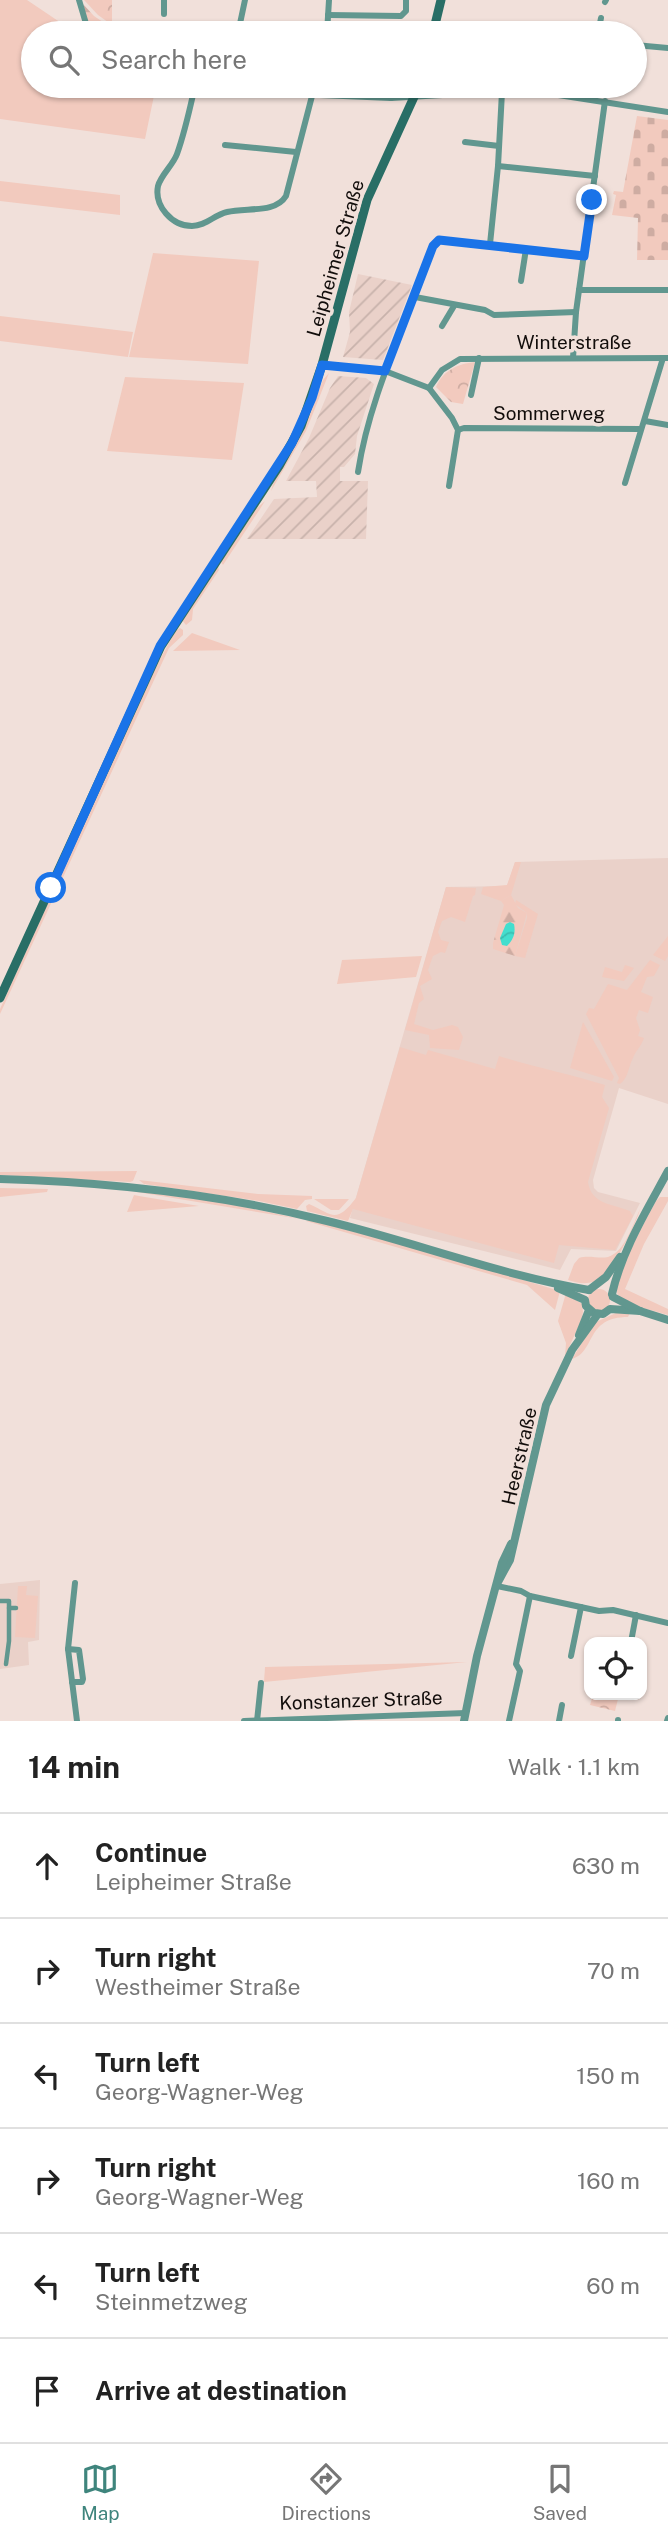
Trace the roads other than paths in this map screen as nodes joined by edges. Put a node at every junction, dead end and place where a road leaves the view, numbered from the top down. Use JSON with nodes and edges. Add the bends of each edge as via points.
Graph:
{"nodes":[{"id":1,"x":79,"y":0,"type":"edge"},
{"id":2,"x":164,"y":0,"type":"edge"},
{"id":3,"x":245,"y":0,"type":"edge"},
{"id":4,"x":329,"y":0,"type":"edge"},
{"id":5,"x":406,"y":0,"type":"edge"},
{"id":6,"x":440,"y":0,"type":"edge"},
{"id":7,"x":163,"y":14,"type":"dead end"},
{"id":8,"x":328,"y":15,"type":"junction"},
{"id":9,"x":601,"y":18,"type":"dead end"},
{"id":10,"x":84,"y":21,"type":"edge"},
{"id":11,"x":241,"y":21,"type":"edge"},
{"id":12,"x":328,"y":21,"type":"edge"},
{"id":13,"x":436,"y":21,"type":"edge"},
{"id":14,"x":600,"y":21,"type":"edge"},
{"id":15,"x":647,"y":46,"type":"edge"},
{"id":16,"x":668,"y":48,"type":"edge"},
{"id":17,"x":192,"y":98,"type":"edge"},
{"id":18,"x":311,"y":98,"type":"edge"},
{"id":19,"x":415,"y":98,"type":"edge"},
{"id":20,"x":502,"y":98,"type":"edge"},
{"id":21,"x":588,"y":98,"type":"edge"},
{"id":22,"x":605,"y":101,"type":"junction"},
{"id":23,"x":668,"y":111,"type":"edge"},
{"id":24,"x":465,"y":142,"type":"dead end"},
{"id":25,"x":225,"y":145,"type":"dead end"},
{"id":26,"x":499,"y":146,"type":"junction"},
{"id":27,"x":296,"y":152,"type":"junction"},
{"id":28,"x":498,"y":166,"type":"junction"},
{"id":29,"x":595,"y":176,"type":"junction"},
{"id":30,"x":490,"y":244,"type":"junction"},
{"id":31,"x":526,"y":249,"type":"junction"},
{"id":32,"x":584,"y":256,"type":"junction"},
{"id":33,"x":522,"y":281,"type":"dead end"},
{"id":34,"x":579,"y":290,"type":"junction"},
{"id":35,"x":668,"y":290,"type":"edge"},
{"id":36,"x":415,"y":297,"type":"junction"},
{"id":37,"x":454,"y":306,"type":"junction"},
{"id":38,"x":576,"y":312,"type":"junction"},
{"id":39,"x":442,"y":326,"type":"dead end"},
{"id":40,"x":480,"y":358,"type":"junction"},
{"id":41,"x":573,"y":358,"type":"junction"},
{"id":42,"x":665,"y":358,"type":"edge"},
{"id":43,"x":322,"y":365,"type":"junction"},
{"id":44,"x":385,"y":371,"type":"junction"},
{"id":45,"x":429,"y":388,"type":"junction"},
{"id":46,"x":471,"y":395,"type":"dead end"},
{"id":47,"x":645,"y":421,"type":"junction"},
{"id":48,"x":668,"y":425,"type":"edge"},
{"id":49,"x":640,"y":429,"type":"junction"},
{"id":50,"x":458,"y":430,"type":"junction"},
{"id":51,"x":358,"y":472,"type":"dead end"},
{"id":52,"x":625,"y":483,"type":"dead end"},
{"id":53,"x":449,"y":486,"type":"dead end"},
{"id":54,"x":0,"y":998,"type":"edge"},
{"id":55,"x":668,"y":1171,"type":"edge"},
{"id":56,"x":0,"y":1179,"type":"edge"},
{"id":57,"x":631,"y":1241,"type":"junction"},
{"id":58,"x":550,"y":1283,"type":"junction"},
{"id":59,"x":593,"y":1288,"type":"junction"},
{"id":60,"x":613,"y":1295,"type":"junction"},
{"id":61,"x":585,"y":1300,"type":"junction"},
{"id":62,"x":610,"y":1309,"type":"junction"},
{"id":63,"x":589,"y":1310,"type":"junction"},
{"id":64,"x":640,"y":1311,"type":"junction"},
{"id":65,"x":598,"y":1314,"type":"junction"},
{"id":66,"x":668,"y":1320,"type":"edge"},
{"id":67,"x":572,"y":1350,"type":"junction"},
{"id":68,"x":75,"y":1583,"type":"dead end"},
{"id":69,"x":498,"y":1584,"type":"junction"},
{"id":70,"x":530,"y":1597,"type":"junction"},
{"id":71,"x":0,"y":1601,"type":"edge"},
{"id":72,"x":581,"y":1607,"type":"junction"},
{"id":73,"x":9,"y":1608,"type":"junction"},
{"id":74,"x":16,"y":1608,"type":"dead end"},
{"id":75,"x":636,"y":1615,"type":"junction"},
{"id":76,"x":668,"y":1623,"type":"edge"},
{"id":77,"x":632,"y":1637,"type":"edge"},
{"id":78,"x":570,"y":1656,"type":"dead end"},
{"id":79,"x":6,"y":1664,"type":"dead end"},
{"id":80,"x":261,"y":1682,"type":"dead end"},
{"id":81,"x":562,"y":1705,"type":"dead end"},
{"id":82,"x":465,"y":1717,"type":"edge"},
{"id":83,"x":258,"y":1720,"type":"edge"},
{"id":84,"x":77,"y":1721,"type":"edge"},
{"id":85,"x":244,"y":1721,"type":"edge"},
{"id":86,"x":509,"y":1721,"type":"edge"},
{"id":87,"x":559,"y":1721,"type":"edge"}],
"edges":[{"from":1,"to":10,"type":"street"},
{"from":2,"to":7,"type":"street"},
{"from":3,"to":11,"type":"street"},
{"from":4,"to":8,"type":"street"},
{"from":5,"to":8,"type":"street","via":[[401,16]]},
{"from":6,"to":13,"type":"main road"},
{"from":8,"to":12,"type":"street"},
{"from":9,"to":14,"type":"street"},
{"from":15,"to":16,"type":"street"},
{"from":17,"to":27,"type":"street","via":[[177,155],[158,188],[158,200],[177,223],[193,226],[241,208],[273,208],[282,203]]},
{"from":18,"to":27,"type":"street"},
{"from":19,"to":43,"type":"main road","name":"Leipheimer Straße","via":[[368,200]]},
{"from":20,"to":26,"type":"street"},
{"from":21,"to":22,"type":"street"},
{"from":22,"to":23,"type":"street"},
{"from":22,"to":29,"type":"street"},
{"from":24,"to":26,"type":"street"},
{"from":25,"to":27,"type":"street"},
{"from":26,"to":28,"type":"street"},
{"from":28,"to":29,"type":"street"},
{"from":28,"to":30,"type":"street"},
{"from":29,"to":32,"type":"street"},
{"from":30,"to":31,"type":"street"},
{"from":30,"to":36,"type":"street","via":[[439,240]]},
{"from":31,"to":32,"type":"street"},
{"from":31,"to":33,"type":"street"},
{"from":32,"to":34,"type":"street"},
{"from":34,"to":35,"type":"street"},
{"from":34,"to":38,"type":"street"},
{"from":36,"to":37,"type":"street"},
{"from":36,"to":44,"type":"street"},
{"from":37,"to":38,"type":"street","via":[[494,314]]},
{"from":37,"to":39,"type":"street"},
{"from":38,"to":41,"type":"street"},
{"from":40,"to":41,"type":"street","name":"Winterstraße"},
{"from":40,"to":45,"type":"street","name":"Winterstraße","via":[[460,359],[442,370]]},
{"from":40,"to":46,"type":"street"},
{"from":41,"to":42,"type":"street","name":"Winterstraße"},
{"from":42,"to":47,"type":"street"},
{"from":43,"to":44,"type":"street"},
{"from":43,"to":54,"type":"main road","name":"Leipheimer Straße","via":[[292,443],[160,646]]},
{"from":44,"to":45,"type":"street"},
{"from":44,"to":51,"type":"street"},
{"from":45,"to":50,"type":"street"},
{"from":47,"to":48,"type":"street"},
{"from":47,"to":49,"type":"street"},
{"from":49,"to":50,"type":"street","name":"Sommerweg"},
{"from":49,"to":52,"type":"street"},
{"from":50,"to":53,"type":"street"},
{"from":55,"to":57,"type":"street"},
{"from":56,"to":58,"type":"street","via":[[134,1186],[227,1200],[328,1221]]},
{"from":57,"to":59,"type":"street","via":[[606,1278]]},
{"from":57,"to":60,"type":"street"},
{"from":58,"to":59,"type":"street"},
{"from":58,"to":61,"type":"street"},
{"from":59,"to":60,"type":"street","via":[[605,1287]]},
{"from":59,"to":61,"type":"street"},
{"from":60,"to":62,"type":"street"},
{"from":60,"to":64,"type":"street"},
{"from":61,"to":63,"type":"street"},
{"from":62,"to":64,"type":"street"},
{"from":62,"to":65,"type":"street"},
{"from":63,"to":65,"type":"street"},
{"from":63,"to":67,"type":"street","name":"Heerstraße"},
{"from":64,"to":66,"type":"street"},
{"from":65,"to":67,"type":"street","name":"Heerstraße"},
{"from":67,"to":69,"type":"street","name":"Heerstraße","via":[[541,1420],[510,1560]]},
{"from":68,"to":84,"type":"street","via":[[68,1648],[79,1650],[82,1681],[72,1682]]},
{"from":69,"to":70,"type":"street"},
{"from":69,"to":82,"type":"street","name":"Heerstraße"},
{"from":70,"to":72,"type":"street"},
{"from":70,"to":86,"type":"street"},
{"from":71,"to":73,"type":"street","via":[[9,1601]]},
{"from":72,"to":75,"type":"street"},
{"from":72,"to":78,"type":"street"},
{"from":73,"to":74,"type":"street"},
{"from":73,"to":79,"type":"street"},
{"from":75,"to":76,"type":"street"},
{"from":75,"to":77,"type":"street"},
{"from":80,"to":83,"type":"street"},
{"from":81,"to":87,"type":"street"},
{"from":82,"to":83,"type":"street","name":"Konstanzer Straße"},
{"from":83,"to":85,"type":"street","name":"Konstanzer Straße"}]}
